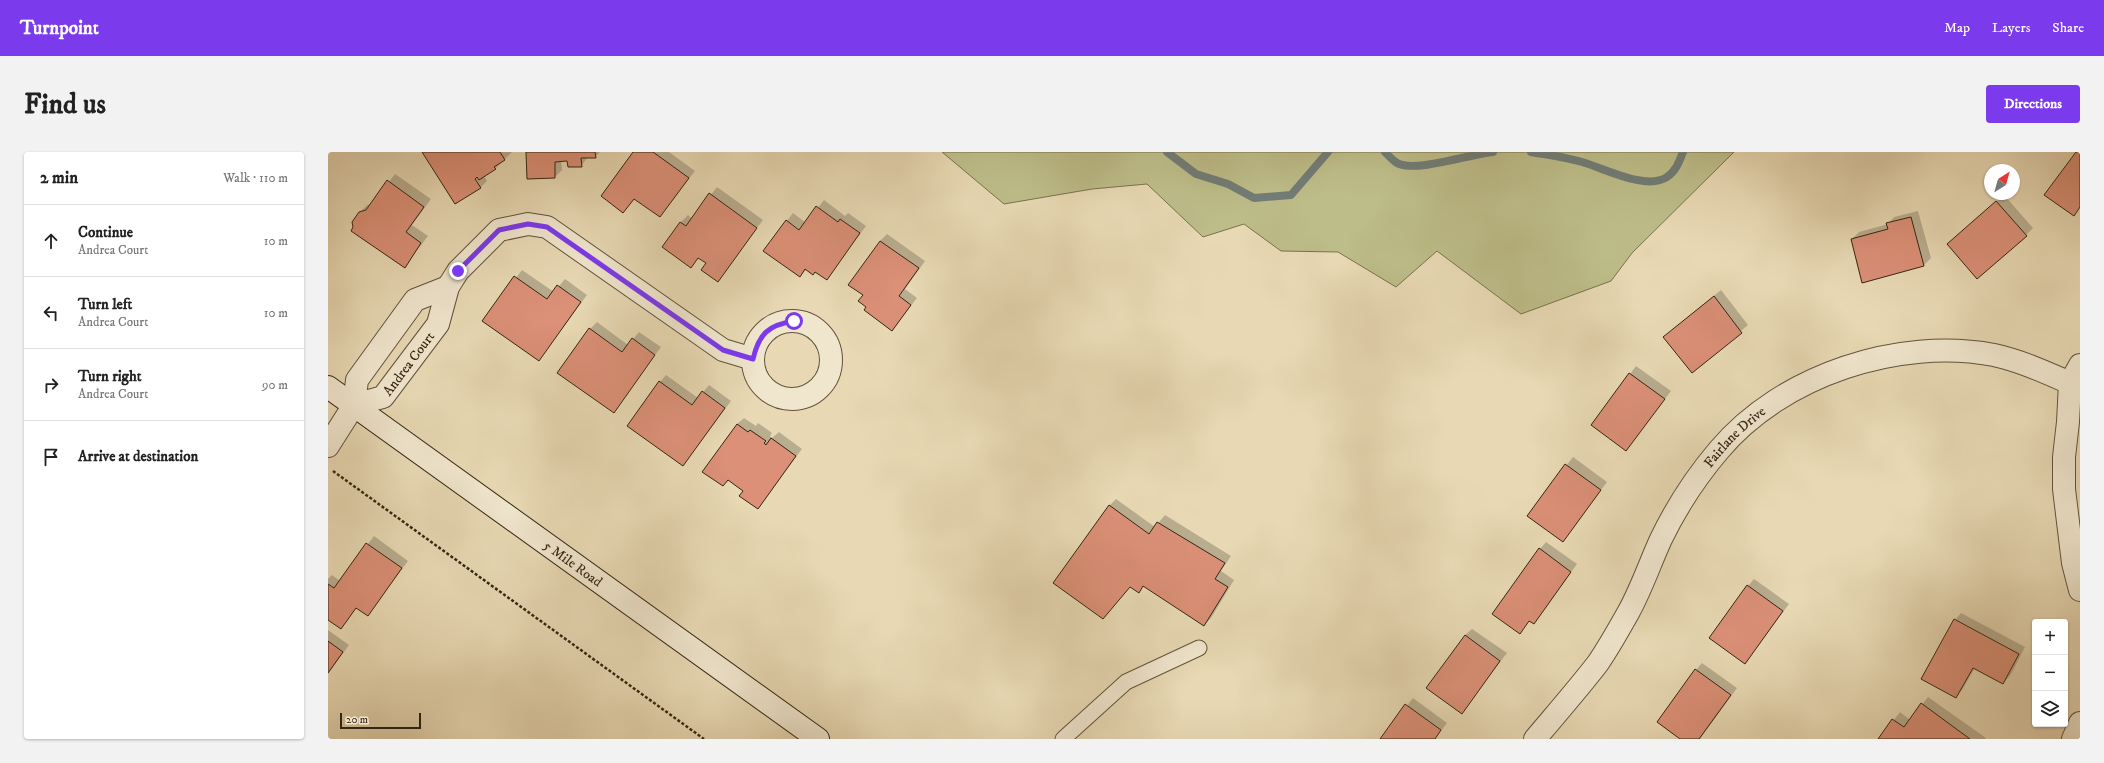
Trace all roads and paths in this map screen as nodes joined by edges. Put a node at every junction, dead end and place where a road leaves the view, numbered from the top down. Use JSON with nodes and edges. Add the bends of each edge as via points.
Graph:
{"nodes":[{"id":1,"x":448,"y":287,"type":"junction"},
{"id":2,"x":753,"y":359,"type":"dead end"},
{"id":3,"x":2075,"y":374,"type":"edge"},
{"id":4,"x":328,"y":387,"type":"edge"},
{"id":5,"x":354,"y":405,"type":"junction"},
{"id":6,"x":328,"y":446,"type":"edge"},
{"id":7,"x":328,"y":467,"type":"edge"},
{"id":8,"x":2073,"y":509,"type":"edge"},
{"id":9,"x":2080,"y":590,"type":"edge"},
{"id":10,"x":1199,"y":648,"type":"dead end"},
{"id":11,"x":2080,"y":723,"type":"edge"},
{"id":12,"x":704,"y":739,"type":"edge"},
{"id":13,"x":818,"y":739,"type":"edge"},
{"id":14,"x":1062,"y":739,"type":"edge"},
{"id":15,"x":1535,"y":739,"type":"edge"},
{"id":16,"x":2073,"y":739,"type":"edge"}],
"edges":[{"from":1,"to":2,"type":"street","name":"Andrea Court","via":[[458,271],[499,230],[528,224],[547,227],[723,350]]},
{"from":1,"to":5,"type":"street","via":[[415,300],[357,380]]},
{"from":1,"to":5,"type":"street","name":"Andrea Court","via":[[438,324],[383,397]]},
{"from":3,"to":8,"type":"street","via":[[2064,457]]},
{"from":3,"to":15,"type":"street","name":"Fairlane Drive","via":[[1994,355],[1950,351],[1901,354],[1862,362],[1816,378],[1773,402],[1719,450],[1684,497],[1662,537],[1629,611],[1598,662]]},
{"from":4,"to":5,"type":"street","name":"5 Mile Road"},
{"from":5,"to":6,"type":"street"},
{"from":5,"to":13,"type":"street","name":"5 Mile Road"},
{"from":7,"to":12,"type":"path"},
{"from":8,"to":9,"type":"street","via":[[2073,563]]},
{"from":10,"to":14,"type":"lane","via":[[1126,682]]},
{"from":11,"to":16,"type":"street"}]}
